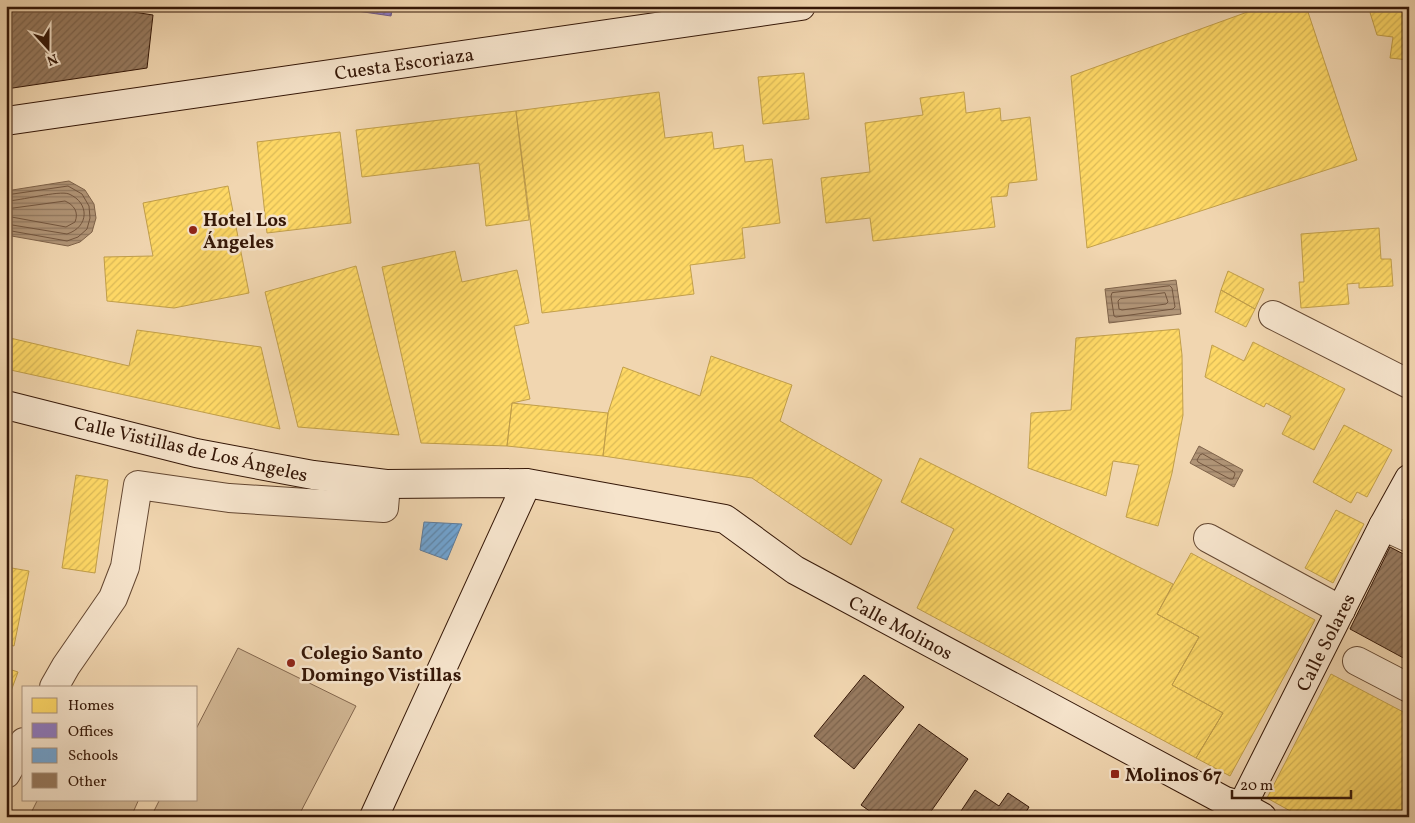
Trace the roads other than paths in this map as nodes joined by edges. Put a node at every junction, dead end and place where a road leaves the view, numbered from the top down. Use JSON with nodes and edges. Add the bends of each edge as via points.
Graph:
{"nodes":[{"id":1,"x":801,"y":6,"type":"edge"},
{"id":2,"x":6,"y":121,"type":"edge"},
{"id":3,"x":1273,"y":314,"type":"dead end"},
{"id":4,"x":1409,"y":384,"type":"edge"},
{"id":5,"x":6,"y":405,"type":"edge"},
{"id":6,"x":1409,"y":479,"type":"edge"},
{"id":7,"x":527,"y":483,"type":"junction"},
{"id":8,"x":386,"y":484,"type":"junction"},
{"id":9,"x":1383,"y":526,"type":"junction"},
{"id":10,"x":1208,"y":538,"type":"dead end"},
{"id":11,"x":1409,"y":538,"type":"edge"},
{"id":12,"x":1342,"y":610,"type":"junction"},
{"id":13,"x":1357,"y":661,"type":"dead end"},
{"id":14,"x":55,"y":686,"type":"edge"},
{"id":15,"x":1409,"y":688,"type":"edge"},
{"id":16,"x":22,"y":746,"type":"edge"},
{"id":17,"x":6,"y":774,"type":"edge"},
{"id":18,"x":1247,"y":813,"type":"edge"},
{"id":19,"x":374,"y":817,"type":"edge"}],
"edges":[{"from":1,"to":2,"type":"main road","name":"Cuesta Escoriaza"},
{"from":3,"to":4,"type":"main road"},
{"from":5,"to":8,"type":"main road","name":"Calle Vistillas de Los Ángeles","via":[[196,453],[313,475]]},
{"from":6,"to":9,"type":"main road","name":"Calle Solares"},
{"from":7,"to":8,"type":"main road","name":"Calle Vistillas de Los Ángeles"},
{"from":7,"to":18,"type":"main road","name":"Calle Molinos","via":[[725,519],[795,570]]},
{"from":7,"to":19,"type":"main road"},
{"from":8,"to":14,"type":"main road","via":[[384,508],[230,498],[138,485],[125,567],[113,598]]},
{"from":9,"to":11,"type":"main road"},
{"from":9,"to":12,"type":"main road","name":"Calle Solares"},
{"from":10,"to":12,"type":"main road"},
{"from":12,"to":18,"type":"main road","name":"Calle Solares"},
{"from":13,"to":15,"type":"main road"},
{"from":16,"to":17,"type":"main road"}]}
